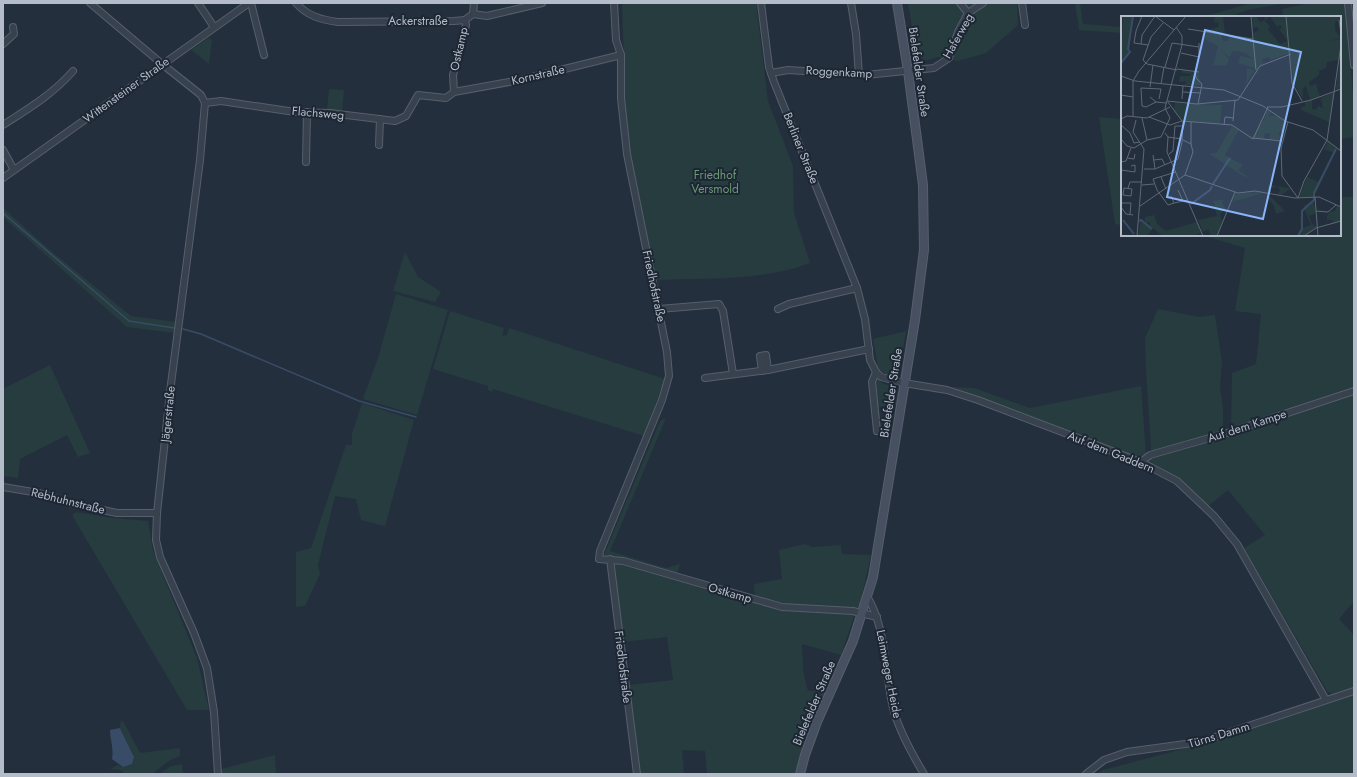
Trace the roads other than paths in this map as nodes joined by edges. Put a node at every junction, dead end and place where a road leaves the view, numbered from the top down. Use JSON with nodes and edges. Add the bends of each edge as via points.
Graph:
{"nodes":[{"id":1,"x":90,"y":3,"type":"edge"},
{"id":2,"x":198,"y":3,"type":"edge"},
{"id":3,"x":250,"y":3,"type":"edge"},
{"id":4,"x":296,"y":3,"type":"edge"},
{"id":5,"x":474,"y":3,"type":"edge"},
{"id":6,"x":542,"y":3,"type":"edge"},
{"id":7,"x":614,"y":3,"type":"edge"},
{"id":8,"x":761,"y":3,"type":"edge"},
{"id":9,"x":851,"y":3,"type":"edge"},
{"id":10,"x":897,"y":3,"type":"edge"},
{"id":11,"x":960,"y":3,"type":"edge"},
{"id":12,"x":983,"y":3,"type":"edge"},
{"id":13,"x":1022,"y":3,"type":"edge"},
{"id":14,"x":1348,"y":3,"type":"edge"},
{"id":15,"x":968,"y":13,"type":"junction"},
{"id":16,"x":473,"y":14,"type":"junction"},
{"id":17,"x":465,"y":20,"type":"junction"},
{"id":18,"x":1025,"y":25,"type":"dead end"},
{"id":19,"x":13,"y":27,"type":"dead end"},
{"id":20,"x":214,"y":27,"type":"junction"},
{"id":21,"x":3,"y":44,"type":"edge"},
{"id":22,"x":264,"y":55,"type":"dead end"},
{"id":23,"x":621,"y":55,"type":"junction"},
{"id":24,"x":162,"y":64,"type":"junction"},
{"id":25,"x":1354,"y":65,"type":"edge"},
{"id":26,"x":73,"y":71,"type":"dead end"},
{"id":27,"x":908,"y":71,"type":"junction"},
{"id":28,"x":771,"y":73,"type":"junction"},
{"id":29,"x":859,"y":75,"type":"junction"},
{"id":30,"x":454,"y":92,"type":"junction"},
{"id":31,"x":204,"y":103,"type":"junction"},
{"id":32,"x":308,"y":112,"type":"junction"},
{"id":33,"x":380,"y":119,"type":"junction"},
{"id":34,"x":3,"y":125,"type":"edge"},
{"id":35,"x":379,"y":145,"type":"dead end"},
{"id":36,"x":3,"y":150,"type":"edge"},
{"id":37,"x":306,"y":162,"type":"dead end"},
{"id":38,"x":14,"y":170,"type":"junction"},
{"id":39,"x":3,"y":178,"type":"edge"},
{"id":40,"x":857,"y":288,"type":"junction"},
{"id":41,"x":659,"y":309,"type":"junction"},
{"id":42,"x":778,"y":309,"type":"dead end"},
{"id":43,"x":869,"y":349,"type":"junction"},
{"id":44,"x":876,"y":372,"type":"junction"},
{"id":45,"x":733,"y":374,"type":"junction"},
{"id":46,"x":705,"y":378,"type":"dead end"},
{"id":47,"x":904,"y":383,"type":"junction"},
{"id":48,"x":1354,"y":391,"type":"edge"},
{"id":49,"x":877,"y":430,"type":"dead end"},
{"id":50,"x":1141,"y":462,"type":"junction"},
{"id":51,"x":3,"y":487,"type":"edge"},
{"id":52,"x":157,"y":513,"type":"junction"},
{"id":53,"x":599,"y":559,"type":"joint"},
{"id":54,"x":610,"y":559,"type":"junction"},
{"id":55,"x":868,"y":596,"type":"junction"},
{"id":56,"x":863,"y":613,"type":"junction"},
{"id":57,"x":877,"y":617,"type":"junction"},
{"id":58,"x":1354,"y":691,"type":"edge"},
{"id":59,"x":1326,"y":700,"type":"junction"},
{"id":60,"x":218,"y":774,"type":"edge"},
{"id":61,"x":637,"y":774,"type":"edge"},
{"id":62,"x":800,"y":774,"type":"edge"},
{"id":63,"x":924,"y":774,"type":"edge"},
{"id":64,"x":1086,"y":774,"type":"edge"}],
"edges":[{"from":1,"to":24,"type":"street"},
{"from":2,"to":20,"type":"street"},
{"from":3,"to":20,"type":"street","name":"Wittensteiner Straße"},
{"from":3,"to":22,"type":"street","name":"Wittensteiner Straße"},
{"from":4,"to":17,"type":"street","name":"Ackerstraße","via":[[316,18],[338,22]]},
{"from":5,"to":16,"type":"street","name":"Ostkamp"},
{"from":6,"to":16,"type":"street","via":[[487,16]]},
{"from":7,"to":23,"type":"street","name":"Friedhofstraße","via":[[616,40]]},
{"from":8,"to":28,"type":"street","name":"Berliner Straße"},
{"from":9,"to":29,"type":"street"},
{"from":10,"to":27,"type":"main road","name":"Bielefelder Straße"},
{"from":11,"to":15,"type":"street"},
{"from":12,"to":15,"type":"street","name":"Haferweg"},
{"from":13,"to":18,"type":"street"},
{"from":14,"to":25,"type":"street"},
{"from":15,"to":27,"type":"street","name":"Haferweg","via":[[949,58],[934,68]]},
{"from":16,"to":17,"type":"street","name":"Ackerstraße"},
{"from":17,"to":30,"type":"street","name":"Ostkamp","via":[[466,25],[452,75]]},
{"from":19,"to":21,"type":"street","via":[[14,34]]},
{"from":20,"to":24,"type":"street","name":"Wittensteiner Straße"},
{"from":23,"to":30,"type":"street","name":"Kornstraße","via":[[520,80]]},
{"from":23,"to":41,"type":"street","name":"Friedhofstraße","via":[[621,98],[627,154]]},
{"from":24,"to":31,"type":"street","via":[[201,95]]},
{"from":24,"to":38,"type":"street","name":"Wittensteiner Straße"},
{"from":26,"to":34,"type":"street","via":[[59,87]]},
{"from":27,"to":29,"type":"street","name":"Roggenkamp"},
{"from":27,"to":47,"type":"main road","name":"Bielefelder Straße","via":[[925,216],[924,250]]},
{"from":28,"to":29,"type":"street","name":"Roggenkamp","via":[[788,70]]},
{"from":28,"to":40,"type":"street","name":"Berliner Straße"},
{"from":30,"to":33,"type":"street","name":"Flachsweg","via":[[446,98],[418,95],[406,116],[395,121]]},
{"from":31,"to":32,"type":"street","name":"Flachsweg","via":[[221,101]]},
{"from":31,"to":52,"type":"street","name":"Jägerstraße","via":[[200,160]]},
{"from":32,"to":33,"type":"street","name":"Flachsweg"},
{"from":32,"to":37,"type":"street"},
{"from":33,"to":35,"type":"street"},
{"from":36,"to":38,"type":"street"},
{"from":38,"to":39,"type":"street","name":"Wittensteiner Straße"},
{"from":40,"to":42,"type":"street","via":[[789,304]]},
{"from":40,"to":43,"type":"street","name":"Berliner Straße"},
{"from":41,"to":45,"type":"street","via":[[719,304],[723,311]]},
{"from":41,"to":53,"type":"street","name":"Friedhofstraße","via":[[668,360],[666,389],[600,551]]},
{"from":43,"to":44,"type":"street","name":"Berliner Straße","via":[[870,360]]},
{"from":43,"to":45,"type":"street","via":[[765,371]]},
{"from":44,"to":47,"type":"street","via":[[888,380]]},
{"from":44,"to":49,"type":"street","name":"Berliner Straße","via":[[872,382]]},
{"from":45,"to":46,"type":"street"},
{"from":47,"to":50,"type":"street","name":"Auf dem Gaddern","via":[[948,390]]},
{"from":47,"to":55,"type":"main road","name":"Bielefelder Straße"},
{"from":48,"to":50,"type":"street","name":"Auf dem Kampe","via":[[1227,433],[1150,455]]},
{"from":50,"to":59,"type":"street","name":"Auf dem Gaddern","via":[[1176,481],[1214,516],[1237,544]]},
{"from":51,"to":52,"type":"street","name":"Rebhuhnstraße","via":[[39,493],[69,503],[117,513]]},
{"from":52,"to":60,"type":"street","name":"Jägerstraße","via":[[156,540],[160,557],[194,632],[207,668],[214,712]]},
{"from":53,"to":54,"type":"street","name":"Ostkamp"},
{"from":54,"to":56,"type":"street","name":"Ostkamp","via":[[782,607]]},
{"from":54,"to":61,"type":"street","name":"Friedhofstraße"},
{"from":55,"to":56,"type":"main road","name":"Bielefelder Straße"},
{"from":55,"to":57,"type":"street","name":"Leimweger Heide"},
{"from":56,"to":57,"type":"street","name":"Leimweger Heide"},
{"from":56,"to":62,"type":"main road","name":"Bielefelder Straße","via":[[804,755]]},
{"from":57,"to":63,"type":"street","name":"Leimweger Heide","via":[[893,709]]},
{"from":58,"to":59,"type":"street","name":"Türns Damm"},
{"from":59,"to":64,"type":"street","name":"Türns Damm","via":[[1200,742],[1127,752],[1104,760]]}]}
